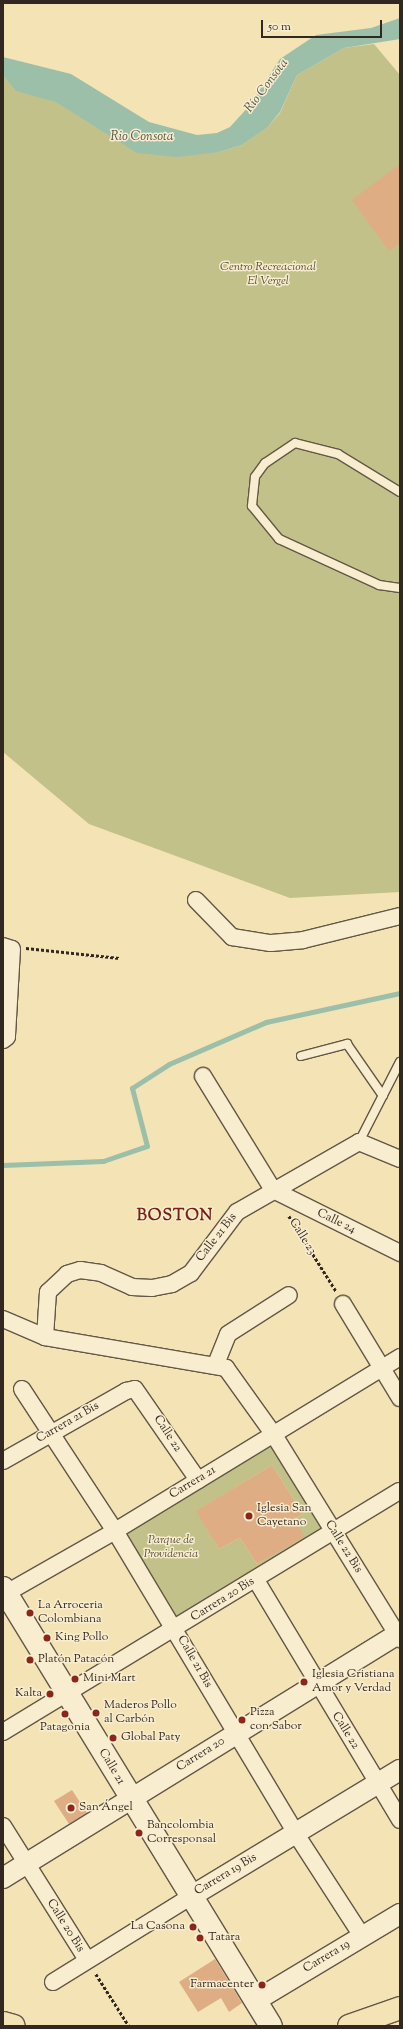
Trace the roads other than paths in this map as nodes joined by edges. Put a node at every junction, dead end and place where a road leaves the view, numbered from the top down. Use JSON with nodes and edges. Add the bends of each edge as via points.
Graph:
{"nodes":[{"id":1,"x":400,"y":492,"type":"edge"},
{"id":2,"x":400,"y":588,"type":"edge"},
{"id":3,"x":196,"y":900,"type":"dead end"},
{"id":4,"x":400,"y":916,"type":"edge"},
{"id":5,"x":8,"y":948,"type":"edge"},
{"id":6,"x":3,"y":1040,"type":"edge"},
{"id":7,"x":301,"y":1056,"type":"dead end"},
{"id":8,"x":400,"y":1062,"type":"edge"},
{"id":9,"x":203,"y":1076,"type":"dead end"},
{"id":10,"x":383,"y":1096,"type":"junction"},
{"id":11,"x":359,"y":1142,"type":"junction"},
{"id":12,"x":400,"y":1159,"type":"edge"},
{"id":13,"x":273,"y":1190,"type":"junction"},
{"id":14,"x":400,"y":1252,"type":"edge"},
{"id":15,"x":289,"y":1295,"type":"dead end"},
{"id":16,"x":344,"y":1304,"type":"road end"},
{"id":17,"x":3,"y":1318,"type":"edge"},
{"id":18,"x":45,"y":1337,"type":"junction"},
{"id":19,"x":400,"y":1357,"type":"edge"},
{"id":20,"x":216,"y":1364,"type":"junction"},
{"id":21,"x":380,"y":1366,"type":"junction"},
{"id":22,"x":22,"y":1389,"type":"dead end"},
{"id":23,"x":135,"y":1389,"type":"joint"},
{"id":24,"x":400,"y":1398,"type":"edge"},
{"id":25,"x":51,"y":1433,"type":"junction"},
{"id":26,"x":274,"y":1435,"type":"junction"},
{"id":27,"x":3,"y":1462,"type":"edge"},
{"id":28,"x":198,"y":1480,"type":"junction"},
{"id":29,"x":400,"y":1491,"type":"edge"},
{"id":30,"x":115,"y":1531,"type":"junction"},
{"id":31,"x":334,"y":1532,"type":"junction"},
{"id":32,"x":256,"y":1580,"type":"junction"},
{"id":33,"x":4,"y":1592,"type":"edge"},
{"id":34,"x":175,"y":1629,"type":"junction"},
{"id":35,"x":399,"y":1636,"type":"edge"},
{"id":36,"x":316,"y":1684,"type":"junction"},
{"id":37,"x":67,"y":1694,"type":"junction"},
{"id":38,"x":3,"y":1732,"type":"edge"},
{"id":39,"x":235,"y":1734,"type":"junction"},
{"id":40,"x":400,"y":1770,"type":"edge"},
{"id":41,"x":377,"y":1784,"type":"junction"},
{"id":42,"x":130,"y":1799,"type":"junction"},
{"id":43,"x":400,"y":1820,"type":"edge"},
{"id":44,"x":3,"y":1826,"type":"edge"},
{"id":45,"x":296,"y":1834,"type":"junction"},
{"id":46,"x":26,"y":1864,"type":"junction"},
{"id":47,"x":3,"y":1878,"type":"edge"},
{"id":48,"x":190,"y":1897,"type":"junction"},
{"id":49,"x":400,"y":1914,"type":"edge"},
{"id":50,"x":362,"y":1936,"type":"junction"},
{"id":51,"x":87,"y":1960,"type":"junction"},
{"id":52,"x":53,"y":1982,"type":"dead end"},
{"id":53,"x":255,"y":2001,"type":"junction"},
{"id":54,"x":400,"y":2008,"type":"edge"},
{"id":55,"x":271,"y":2026,"type":"edge"},
{"id":56,"x":350,"y":2026,"type":"edge"}],
"edges":[{"from":1,"to":2,"type":"lane","via":[[338,454],[295,443],[265,463],[255,477],[252,506],[279,539],[379,585]]},
{"from":3,"to":4,"type":"street","via":[[232,937],[271,943],[303,940]]},
{"from":5,"to":6,"type":"street","via":[[7,1037]]},
{"from":7,"to":10,"type":"lane","via":[[348,1044]]},
{"from":8,"to":10,"type":"lane"},
{"from":9,"to":13,"type":"street"},
{"from":10,"to":11,"type":"lane"},
{"from":11,"to":12,"type":"street"},
{"from":11,"to":13,"type":"street","name":"Calle 21 Bis"},
{"from":13,"to":14,"type":"street","name":"Calle 24"},
{"from":13,"to":18,"type":"street","name":"Calle 21 Bis","via":[[238,1212],[191,1273],[172,1284],[152,1288],[132,1287],[101,1273],[80,1270],[68,1274],[48,1292]]},
{"from":15,"to":20,"type":"street","via":[[228,1334]]},
{"from":16,"to":21,"type":"street"},
{"from":17,"to":18,"type":"street"},
{"from":18,"to":20,"type":"street"},
{"from":19,"to":21,"type":"street","name":"Carrera 21"},
{"from":20,"to":26,"type":"street","name":"Calle 22 Bis","via":[[236,1377]]},
{"from":21,"to":24,"type":"street"},
{"from":21,"to":26,"type":"street","name":"Carrera 21"},
{"from":22,"to":25,"type":"street","name":"Calle 21 Bis"},
{"from":23,"to":25,"type":"street","name":"Carrera 21 Bis","via":[[126,1391]]},
{"from":23,"to":28,"type":"street","name":"Calle 22"},
{"from":25,"to":27,"type":"street","name":"Carrera 21 Bis"},
{"from":25,"to":30,"type":"street","name":"Calle 21 Bis"},
{"from":26,"to":28,"type":"street","name":"Carrera 21"},
{"from":26,"to":31,"type":"street","name":"Calle 22 Bis"},
{"from":28,"to":30,"type":"street","name":"Carrera 21"},
{"from":29,"to":31,"type":"street","name":"Carrera 20 Bis"},
{"from":30,"to":33,"type":"street","name":"Carrera 21"},
{"from":30,"to":34,"type":"street","name":"Calle 21 Bis"},
{"from":31,"to":32,"type":"street","name":"Carrera 20 Bis"},
{"from":31,"to":35,"type":"street","name":"Calle 22 Bis"},
{"from":32,"to":34,"type":"street","name":"Carrera 20 Bis"},
{"from":32,"to":36,"type":"street","name":"Calle 22"},
{"from":33,"to":37,"type":"main road","name":"Calle 21"},
{"from":34,"to":37,"type":"street","name":"Carrera 20 Bis"},
{"from":34,"to":39,"type":"street","name":"Calle 21 Bis"},
{"from":35,"to":36,"type":"street","name":"Carrera 20"},
{"from":36,"to":39,"type":"street","name":"Carrera 20"},
{"from":36,"to":41,"type":"street","name":"Calle 22"},
{"from":37,"to":38,"type":"street","name":"Carrera 20 Bis"},
{"from":37,"to":42,"type":"main road","name":"Calle 21"},
{"from":39,"to":42,"type":"street","name":"Carrera 20"},
{"from":39,"to":45,"type":"street","name":"Calle 21 Bis"},
{"from":40,"to":41,"type":"street","name":"Carrera 19 Bis"},
{"from":41,"to":43,"type":"street","name":"Calle 22"},
{"from":41,"to":45,"type":"street","name":"Carrera 19 Bis"},
{"from":42,"to":46,"type":"street","name":"Carrera 20"},
{"from":42,"to":48,"type":"main road","name":"Calle 21"},
{"from":44,"to":46,"type":"street","name":"Calle 20 Bis"},
{"from":45,"to":48,"type":"street","name":"Carrera 19 Bis"},
{"from":45,"to":50,"type":"street","name":"Calle 21 Bis"},
{"from":46,"to":47,"type":"street","name":"Carrera 20"},
{"from":46,"to":51,"type":"street","name":"Calle 20 Bis"},
{"from":48,"to":51,"type":"street","name":"Carrera 19 Bis"},
{"from":48,"to":53,"type":"main road","name":"Calle 21"},
{"from":49,"to":50,"type":"street","name":"Carrera 19"},
{"from":50,"to":53,"type":"street","name":"Carrera 19"},
{"from":51,"to":52,"type":"street","name":"Carrera 19 Bis"},
{"from":53,"to":55,"type":"main road","name":"Calle 21"},
{"from":54,"to":56,"type":"main road"}]}
